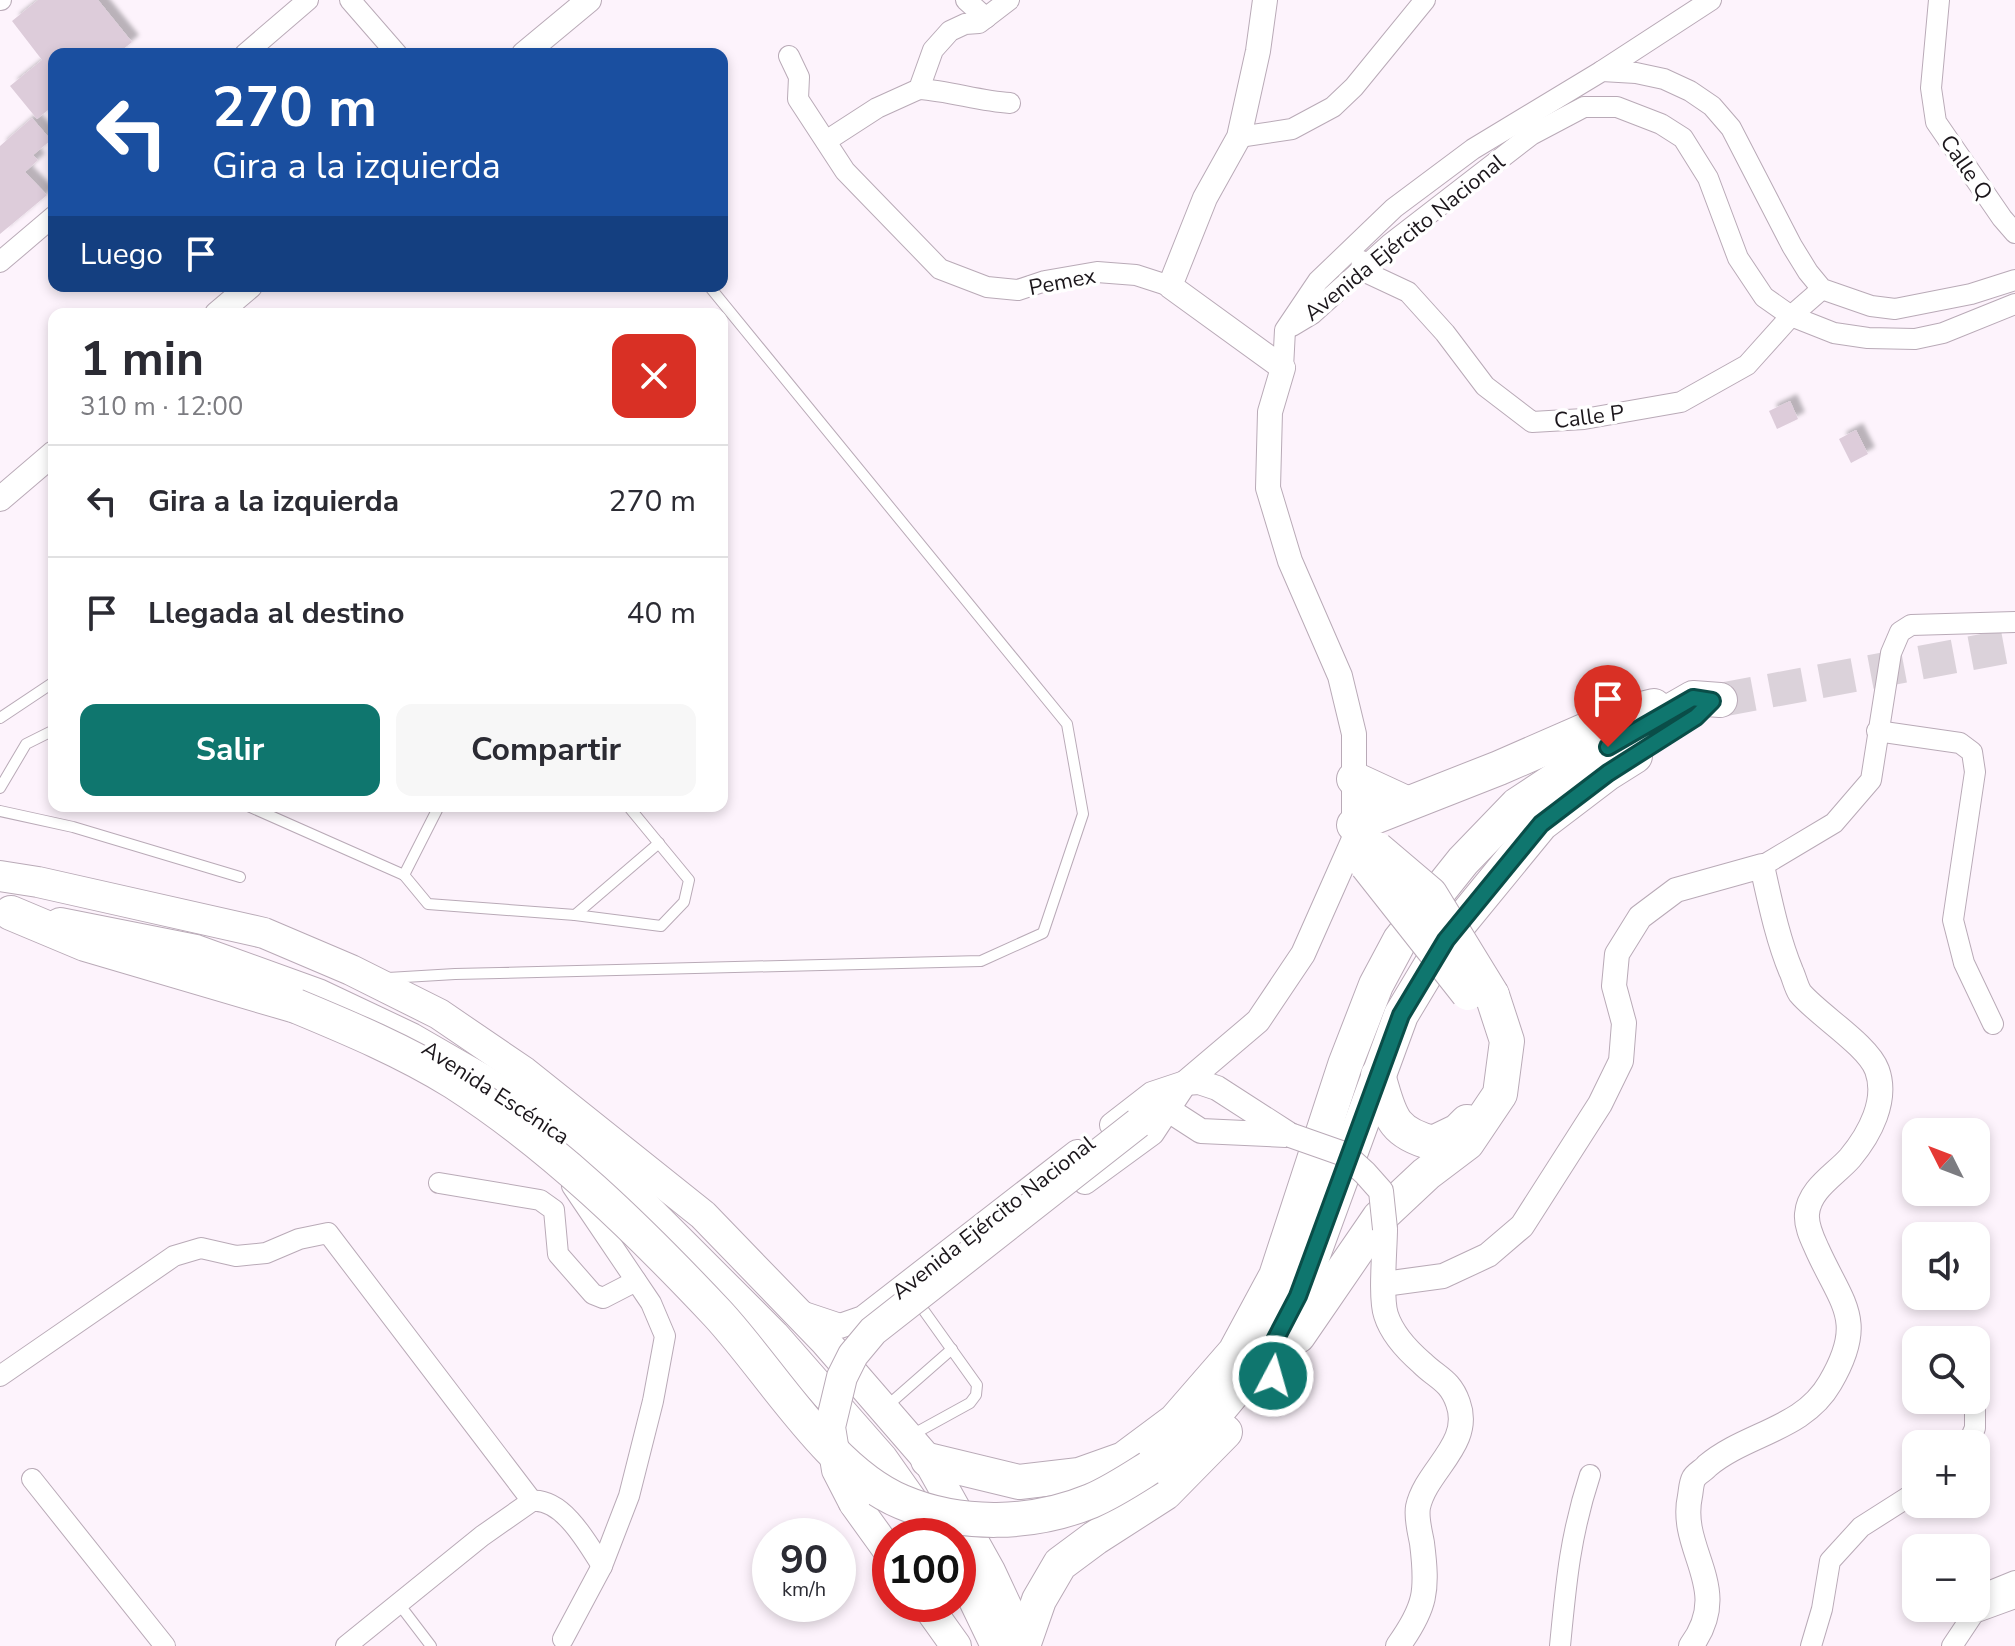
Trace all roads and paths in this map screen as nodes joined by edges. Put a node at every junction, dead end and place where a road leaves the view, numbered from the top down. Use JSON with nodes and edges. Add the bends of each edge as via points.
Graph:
{"nodes":[{"id":1,"x":308,"y":0,"type":"edge"},
{"id":2,"x":350,"y":0,"type":"edge"},
{"id":3,"x":589,"y":0,"type":"edge"},
{"id":4,"x":966,"y":0,"type":"edge"},
{"id":5,"x":1009,"y":0,"type":"edge"},
{"id":6,"x":1265,"y":0,"type":"edge"},
{"id":7,"x":1425,"y":0,"type":"edge"},
{"id":8,"x":1711,"y":0,"type":"edge"},
{"id":9,"x":1939,"y":0,"type":"edge"},
{"id":10,"x":1687,"y":7,"type":"edge"},
{"id":11,"x":986,"y":18,"type":"junction"},
{"id":12,"x":252,"y":48,"type":"edge"},
{"id":13,"x":392,"y":48,"type":"edge"},
{"id":14,"x":531,"y":48,"type":"edge"},
{"id":15,"x":789,"y":56,"type":"dead end"},
{"id":16,"x":1602,"y":71,"type":"junction"},
{"id":17,"x":919,"y":89,"type":"junction"},
{"id":18,"x":1010,"y":103,"type":"dead end"},
{"id":19,"x":1239,"y":137,"type":"junction"},
{"id":20,"x":826,"y":141,"type":"junction"},
{"id":21,"x":48,"y":221,"type":"edge"},
{"id":22,"x":2015,"y":233,"type":"edge"},
{"id":23,"x":1364,"y":236,"type":"junction"},
{"id":24,"x":0,"y":262,"type":"edge"},
{"id":25,"x":1361,"y":270,"type":"junction"},
{"id":26,"x":2015,"y":280,"type":"edge"},
{"id":27,"x":1170,"y":286,"type":"junction"},
{"id":28,"x":1822,"y":289,"type":"junction"},
{"id":29,"x":243,"y":292,"type":"edge"},
{"id":30,"x":714,"y":292,"type":"edge"},
{"id":31,"x":2015,"y":304,"type":"edge"},
{"id":32,"x":224,"y":308,"type":"edge"},
{"id":33,"x":727,"y":308,"type":"edge"},
{"id":34,"x":728,"y":309,"type":"edge"},
{"id":35,"x":1791,"y":316,"type":"junction"},
{"id":36,"x":1285,"y":330,"type":"junction"},
{"id":37,"x":1283,"y":368,"type":"junction"},
{"id":38,"x":48,"y":458,"type":"edge"},
{"id":39,"x":0,"y":499,"type":"edge"},
{"id":40,"x":2015,"y":622,"type":"edge"},
{"id":41,"x":48,"y":686,"type":"edge"},
{"id":42,"x":1709,"y":700,"type":"junction"},
{"id":43,"x":0,"y":718,"type":"edge"},
{"id":44,"x":1877,"y":731,"type":"junction"},
{"id":45,"x":48,"y":733,"type":"edge"},
{"id":46,"x":1354,"y":779,"type":"junction"},
{"id":47,"x":0,"y":788,"type":"edge"},
{"id":48,"x":1406,"y":803,"type":"junction"},
{"id":49,"x":0,"y":811,"type":"edge"},
{"id":50,"x":262,"y":812,"type":"edge"},
{"id":51,"x":436,"y":812,"type":"edge"},
{"id":52,"x":633,"y":812,"type":"edge"},
{"id":53,"x":659,"y":843,"type":"junction"},
{"id":54,"x":1360,"y":846,"type":"junction"},
{"id":55,"x":1762,"y":866,"type":"junction"},
{"id":56,"x":404,"y":875,"type":"junction"},
{"id":57,"x":0,"y":876,"type":"edge"},
{"id":58,"x":240,"y":877,"type":"dead end"},
{"id":59,"x":6,"y":912,"type":"edge"},
{"id":60,"x":575,"y":915,"type":"junction"},
{"id":61,"x":370,"y":979,"type":"junction"},
{"id":62,"x":1486,"y":1001,"type":"junction"},
{"id":63,"x":1993,"y":1024,"type":"dead end"},
{"id":64,"x":1378,"y":1075,"type":"junction"},
{"id":65,"x":1185,"y":1083,"type":"junction"},
{"id":66,"x":498,"y":1089,"type":"junction"},
{"id":67,"x":1167,"y":1109,"type":"junction"},
{"id":68,"x":1138,"y":1123,"type":"joint"},
{"id":69,"x":1290,"y":1135,"type":"junction"},
{"id":70,"x":439,"y":1183,"type":"dead end"},
{"id":71,"x":636,"y":1281,"type":"junction"},
{"id":72,"x":1384,"y":1284,"type":"junction"},
{"id":73,"x":1313,"y":1293,"type":"junction"},
{"id":74,"x":912,"y":1295,"type":"junction"},
{"id":75,"x":797,"y":1311,"type":"junction"},
{"id":76,"x":952,"y":1349,"type":"junction"},
{"id":77,"x":1273,"y":1360,"type":"junction"},
{"id":78,"x":0,"y":1376,"type":"edge"},
{"id":79,"x":873,"y":1399,"type":"junction"},
{"id":80,"x":918,"y":1448,"type":"junction"},
{"id":81,"x":1590,"y":1475,"type":"dead end"},
{"id":82,"x":32,"y":1479,"type":"dead end"},
{"id":83,"x":532,"y":1501,"type":"junction"},
{"id":84,"x":1902,"y":1501,"type":"edge"},
{"id":85,"x":924,"y":1518,"type":"edge"},
{"id":86,"x":872,"y":1528,"type":"edge"},
{"id":87,"x":602,"y":1566,"type":"junction"},
{"id":88,"x":2015,"y":1581,"type":"edge"},
{"id":89,"x":1990,"y":1591,"type":"edge"},
{"id":90,"x":976,"y":1592,"type":"edge"},
{"id":91,"x":2015,"y":1598,"type":"edge"},
{"id":92,"x":399,"y":1604,"type":"junction"},
{"id":93,"x":1990,"y":1607,"type":"edge"},
{"id":94,"x":939,"y":1622,"type":"edge"},
{"id":95,"x":1967,"y":1622,"type":"edge"},
{"id":96,"x":563,"y":1639,"type":"dead end"},
{"id":97,"x":1015,"y":1645,"type":"edge"},
{"id":98,"x":165,"y":1646,"type":"edge"},
{"id":99,"x":346,"y":1646,"type":"edge"},
{"id":100,"x":431,"y":1646,"type":"edge"},
{"id":101,"x":956,"y":1646,"type":"edge"},
{"id":102,"x":1398,"y":1646,"type":"edge"},
{"id":103,"x":1560,"y":1646,"type":"edge"},
{"id":104,"x":1691,"y":1646,"type":"edge"},
{"id":105,"x":1811,"y":1646,"type":"edge"},
{"id":106,"x":1952,"y":1646,"type":"edge"}],
"edges":[{"from":1,"to":12,"type":"street"},
{"from":2,"to":13,"type":"street"},
{"from":3,"to":14,"type":"street"},
{"from":4,"to":11,"type":"street"},
{"from":5,"to":11,"type":"street"},
{"from":6,"to":19,"type":"street"},
{"from":7,"to":19,"type":"street","via":[[1333,107],[1292,129]]},
{"from":8,"to":10,"type":"street","name":"Avenida Ejército Nacional"},
{"from":9,"to":22,"type":"street","name":"Calle Q","via":[[1931,88],[1936,122]]},
{"from":10,"to":16,"type":"street","name":"Avenida Ejército Nacional"},
{"from":11,"to":17,"type":"street","via":[[950,31],[933,50]]},
{"from":15,"to":20,"type":"street","name":"Pemex","via":[[799,77],[798,99]]},
{"from":16,"to":23,"type":"street","name":"Avenida Ejército Nacional","via":[[1473,149]]},
{"from":16,"to":28,"type":"street","via":[[1664,79],[1712,106],[1731,128],[1792,246]]},
{"from":17,"to":18,"type":"street"},
{"from":17,"to":20,"type":"street"},
{"from":19,"to":27,"type":"street","via":[[1205,198]]},
{"from":20,"to":27,"type":"street","name":"Pemex","via":[[845,171],[902,232],[940,269],[959,278],[1018,290],[1097,272],[1136,275]]},
{"from":21,"to":24,"type":"street"},
{"from":23,"to":25,"type":"street"},
{"from":23,"to":36,"type":"street","name":"Avenida Ejército Nacional","via":[[1318,281]]},
{"from":25,"to":35,"type":"street","name":"Calle P","via":[[1408,292],[1485,386],[1532,422],[1681,402],[1747,365]]},
{"from":25,"to":35,"type":"street","name":"Avenida Ejército Nacional","via":[[1531,135],[1584,107],[1617,107],[1683,138],[1708,178],[1738,258],[1764,297]]},
{"from":25,"to":36,"type":"street","name":"Avenida Ejército Nacional","via":[[1312,314]]},
{"from":26,"to":28,"type":"street","via":[[1895,309]]},
{"from":27,"to":37,"type":"street","name":"Pemex"},
{"from":28,"to":35,"type":"street","name":"Calle P"},
{"from":29,"to":32,"type":"street"},
{"from":30,"to":33,"type":"lane"},
{"from":31,"to":35,"type":"street","name":"Avenida Ejército Nacional","via":[[1915,339],[1834,333]]},
{"from":34,"to":61,"type":"lane","via":[[1067,724],[1083,814],[1043,933],[981,961]]},
{"from":36,"to":37,"type":"street","name":"Avenida Ejército Nacional"},
{"from":37,"to":46,"type":"street","name":"Avenida Ejército Nacional","via":[[1270,412],[1268,488],[1290,561],[1340,676],[1354,734]]},
{"from":38,"to":39,"type":"street"},
{"from":40,"to":44,"type":"street","via":[[1911,625],[1900,632],[1891,653]]},
{"from":41,"to":43,"type":"lane"},
{"from":42,"to":48,"type":"highway","via":[[1625,713]]},
{"from":42,"to":64,"type":"highway","via":[[1696,717],[1541,824],[1446,940],[1401,1015]]},
{"from":42,"to":80,"type":"highway","via":[[1585,760],[1517,805],[1463,861],[1400,940],[1345,1065],[1276,1276],[1235,1352],[1175,1421],[1124,1459],[1079,1475],[1019,1482]]},
{"from":44,"to":55,"type":"street","via":[[1871,780],[1834,823]]},
{"from":44,"to":63,"type":"street","via":[[1960,743],[1972,752],[1975,772],[1953,920],[1964,963]]},
{"from":45,"to":47,"type":"lane","via":[[26,744]]},
{"from":46,"to":48,"type":"highway"},
{"from":46,"to":54,"type":"street","name":"Avenida Ejército Nacional"},
{"from":48,"to":54,"type":"highway"},
{"from":49,"to":58,"type":"lane"},
{"from":50,"to":56,"type":"lane"},
{"from":51,"to":56,"type":"lane"},
{"from":52,"to":53,"type":"lane"},
{"from":53,"to":60,"type":"lane"},
{"from":53,"to":60,"type":"lane","via":[[689,880],[684,902],[661,926]]},
{"from":54,"to":62,"type":"highway","bridge":true,"via":[[1430,894]]},
{"from":54,"to":65,"type":"street","name":"Avenida Ejército Nacional","via":[[1303,954],[1258,1021]]},
{"from":55,"to":72,"type":"street","via":[[1676,890],[1640,917],[1617,954],[1614,986],[1624,1023],[1621,1061],[1600,1104],[1522,1226],[1488,1255],[1443,1276]]},
{"from":55,"to":104,"type":"street","via":[[1781,947],[1800,992],[1876,1066],[1881,1087],[1878,1113],[1852,1156],[1814,1193],[1807,1213],[1810,1235],[1847,1306],[1850,1328],[1830,1384],[1809,1410],[1724,1452],[1694,1478],[1686,1513],[1708,1592],[1707,1613]]},
{"from":56,"to":60,"type":"lane","via":[[428,904]]},
{"from":57,"to":61,"type":"main road","via":[[264,933]]},
{"from":59,"to":66,"type":"main road","name":"Avenida Escénica","via":[[196,950],[318,994],[411,1038]]},
{"from":59,"to":77,"type":"highway","bridge":true,"via":[[85,944],[296,1006],[451,1081],[601,1198],[759,1361],[846,1465],[899,1501],[954,1516],[1023,1519],[1091,1501],[1149,1468],[1206,1425]]},
{"from":61,"to":75,"type":"main road","via":[[439,1014],[524,1072],[703,1215]]},
{"from":62,"to":64,"type":"highway","via":[[1492,1059],[1486,1103],[1458,1131],[1433,1143],[1410,1137],[1390,1115]]},
{"from":62,"to":73,"type":"highway","via":[[1507,1041],[1500,1094],[1467,1143],[1379,1218]]},
{"from":64,"to":73,"type":"highway"},
{"from":65,"to":67,"type":"street","name":"Avenida Ejército Nacional"},
{"from":65,"to":69,"type":"street","via":[[1217,1088]]},
{"from":65,"to":74,"type":"street","name":"Avenida Ejército Nacional","via":[[1152,1094]]},
{"from":66,"to":71,"type":"street","via":[[507,1115],[553,1159]]},
{"from":66,"to":85,"type":"main road","name":"Avenida Escénica","via":[[568,1136],[774,1335],[882,1458]]},
{"from":67,"to":68,"type":"highway"},
{"from":67,"to":69,"type":"street","via":[[1201,1131]]},
{"from":67,"to":74,"type":"street","name":"Avenida Ejército Nacional","via":[[1152,1133]]},
{"from":68,"to":86,"type":"main road","bridge":true,"via":[[873,1331],[853,1355],[834,1403],[832,1450],[837,1470]]},
{"from":69,"to":72,"type":"street","bridge":true,"via":[[1344,1154],[1381,1191]]},
{"from":70,"to":71,"type":"street","via":[[540,1200],[554,1210],[558,1254],[593,1294],[603,1298]]},
{"from":71,"to":87,"type":"street","via":[[665,1336],[636,1473]]},
{"from":72,"to":102,"type":"street","via":[[1384,1312],[1398,1338],[1447,1381],[1462,1420],[1452,1451],[1428,1481],[1417,1509],[1426,1584],[1416,1620]]},
{"from":73,"to":77,"type":"highway"},
{"from":74,"to":75,"type":"street","name":"Avenida Ejército Nacional","via":[[840,1326]]},
{"from":74,"to":76,"type":"lane"},
{"from":74,"to":79,"type":"street","name":"Avenida Ejército Nacional","via":[[872,1349]]},
{"from":75,"to":79,"type":"main road"},
{"from":76,"to":79,"type":"lane"},
{"from":76,"to":80,"type":"lane","via":[[977,1385],[976,1395]]},
{"from":77,"to":97,"type":"highway","via":[[1224,1434],[1165,1493],[1060,1564]]},
{"from":78,"to":83,"type":"street","via":[[174,1256],[201,1248],[236,1256],[266,1253],[328,1233]]},
{"from":79,"to":80,"type":"main road"},
{"from":80,"to":97,"type":"main road","via":[[990,1571]]},
{"from":81,"to":103,"type":"street","via":[[1568,1556]]},
{"from":82,"to":98,"type":"street"},
{"from":83,"to":87,"type":"street","via":[[578,1526]]},
{"from":83,"to":92,"type":"street"},
{"from":84,"to":105,"type":"street","via":[[1861,1527],[1830,1561]]},
{"from":87,"to":96,"type":"street"},
{"from":88,"to":89,"type":"street"},
{"from":90,"to":97,"type":"main road"},
{"from":91,"to":93,"type":"street"},
{"from":92,"to":99,"type":"street"},
{"from":92,"to":100,"type":"lane"},
{"from":94,"to":101,"type":"main road"},
{"from":95,"to":106,"type":"street"}]}
